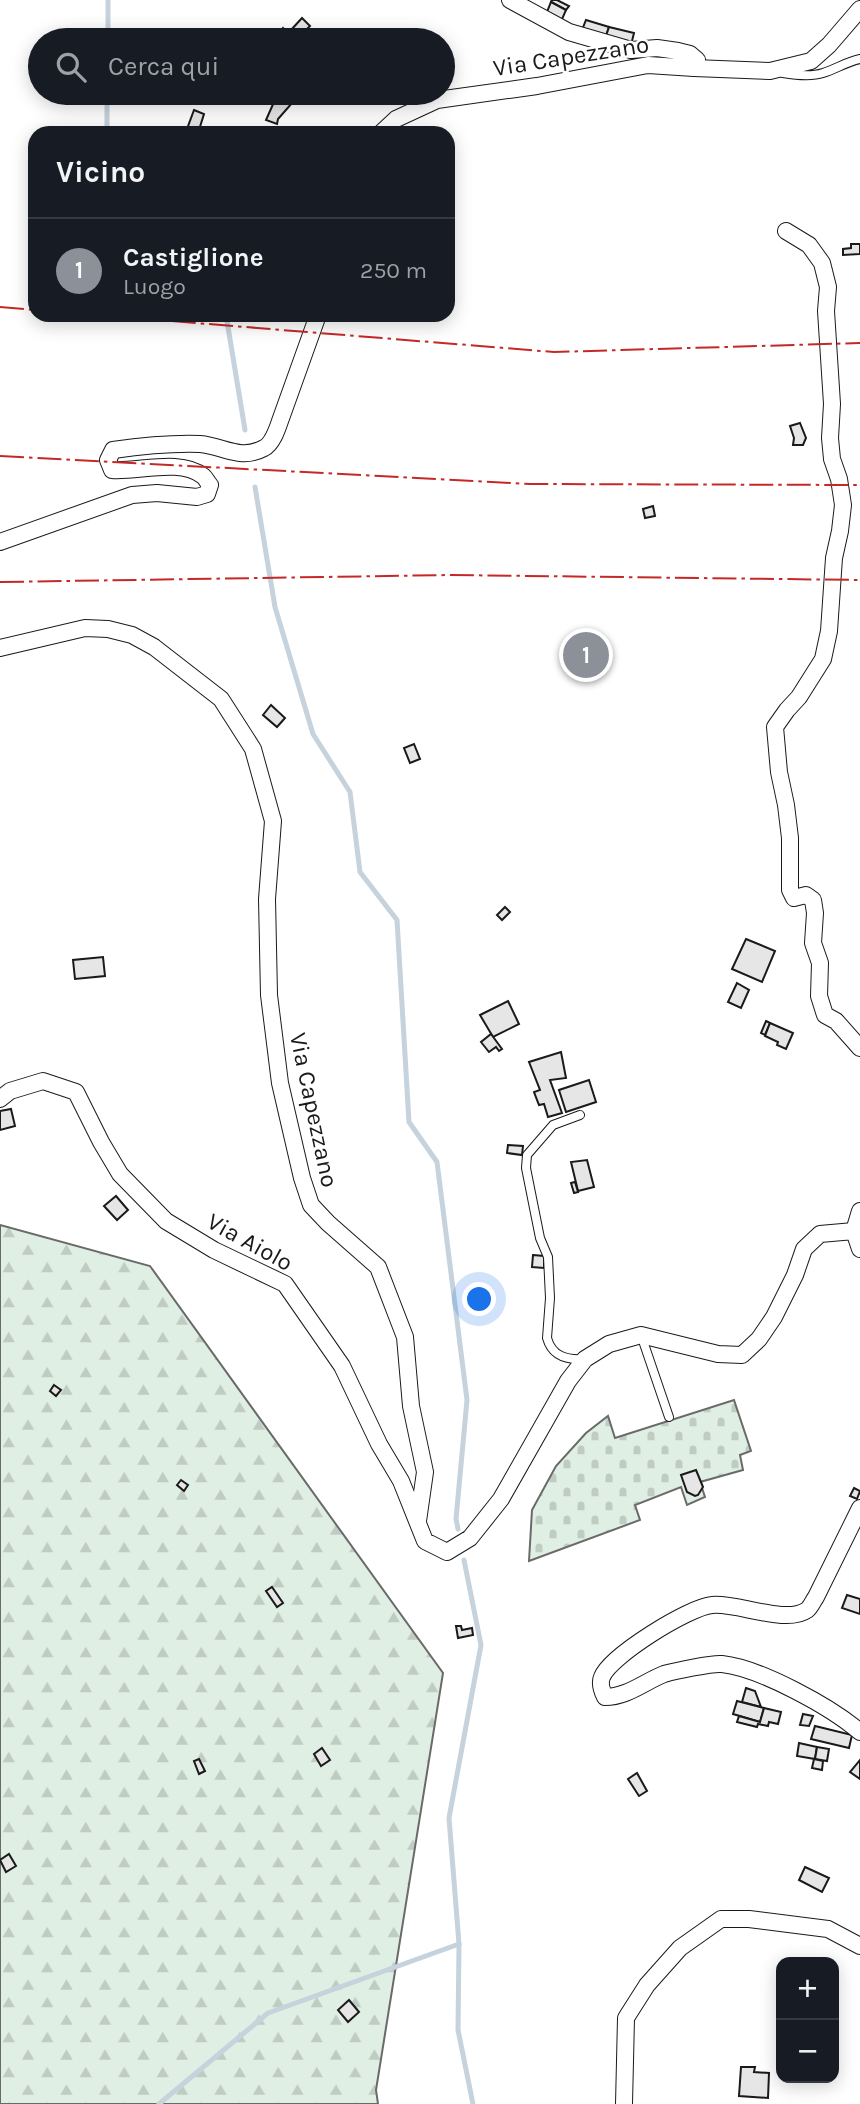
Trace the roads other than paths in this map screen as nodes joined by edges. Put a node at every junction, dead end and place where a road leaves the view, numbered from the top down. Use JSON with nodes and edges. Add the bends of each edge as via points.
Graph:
{"nodes":[{"id":1,"x":510,"y":0,"type":"edge"},
{"id":2,"x":860,"y":9,"type":"edge"},
{"id":3,"x":860,"y":59,"type":"edge"},
{"id":4,"x":694,"y":68,"type":"junction"},
{"id":5,"x":770,"y":71,"type":"junction"},
{"id":6,"x":455,"y":97,"type":"edge"},
{"id":7,"x":426,"y":105,"type":"edge"},
{"id":8,"x":388,"y":126,"type":"edge"},
{"id":9,"x":786,"y":232,"type":"dead end"},
{"id":10,"x":315,"y":322,"type":"edge"},
{"id":11,"x":0,"y":542,"type":"edge"},
{"id":12,"x":0,"y":648,"type":"edge"},
{"id":13,"x":860,"y":1048,"type":"edge"},
{"id":14,"x":0,"y":1099,"type":"edge"},
{"id":15,"x":580,"y":1115,"type":"dead end"},
{"id":16,"x":860,"y":1210,"type":"edge"},
{"id":17,"x":854,"y":1231,"type":"junction"},
{"id":18,"x":860,"y":1249,"type":"edge"},
{"id":19,"x":640,"y":1335,"type":"junction"},
{"id":20,"x":585,"y":1359,"type":"junction"},
{"id":21,"x":669,"y":1417,"type":"dead end"},
{"id":22,"x":860,"y":1508,"type":"edge"},
{"id":23,"x":418,"y":1524,"type":"junction"},
{"id":24,"x":860,"y":1732,"type":"edge"},
{"id":25,"x":860,"y":1947,"type":"edge"},
{"id":26,"x":624,"y":2104,"type":"edge"}],
"edges":[{"from":1,"to":4,"type":"street","name":"Via Capezzano","via":[[569,32],[631,50],[657,48],[690,54],[697,60]]},
{"from":2,"to":5,"type":"street","via":[[811,61]]},
{"from":3,"to":5,"type":"lane","via":[[821,74]]},
{"from":4,"to":5,"type":"street"},
{"from":4,"to":6,"type":"street","name":"Via Capezzano","via":[[648,65]]},
{"from":7,"to":8,"type":"street","name":"Via Capezzano"},
{"from":9,"to":13,"type":"street","via":[[809,245],[822,263],[828,287],[830,438],[843,505],[823,659],[775,727],[778,761],[790,838],[790,890],[794,898],[806,895],[813,900],[819,996],[825,1015]]},
{"from":10,"to":11,"type":"street","via":[[266,447],[244,455],[202,444],[144,445],[113,450],[108,460],[112,470],[183,468],[203,476],[210,485],[207,494],[132,495]]},
{"from":12,"to":23,"type":"street","name":"Via Capezzano","via":[[85,628],[132,635],[222,699],[253,749],[273,821],[267,899],[269,995],[280,1083],[311,1205],[378,1267],[405,1337],[411,1406],[425,1472]]},
{"from":14,"to":23,"type":"street","name":"Via Aiolo","via":[[43,1080],[76,1092],[120,1174],[166,1221],[285,1284],[342,1366]]},
{"from":15,"to":20,"type":"lane","via":[[553,1125],[527,1155],[526,1168],[548,1257],[548,1344],[564,1358]]},
{"from":16,"to":17,"type":"street"},
{"from":17,"to":18,"type":"street"},
{"from":17,"to":19,"type":"street","via":[[820,1234],[804,1249],[774,1317],[742,1354],[718,1354]]},
{"from":19,"to":20,"type":"street","via":[[609,1344]]},
{"from":19,"to":21,"type":"lane"},
{"from":20,"to":23,"type":"street","via":[[501,1499],[470,1538],[447,1552],[425,1541]]},
{"from":22,"to":24,"type":"street","via":[[808,1609],[774,1615],[714,1604],[700,1607],[648,1636],[611,1664],[601,1679],[601,1690],[605,1697],[617,1697],[665,1674],[719,1663],[748,1669],[809,1698]]},
{"from":25,"to":26,"type":"street","via":[[828,1929],[722,1919],[680,1948],[647,1985],[626,2018]]}]}
